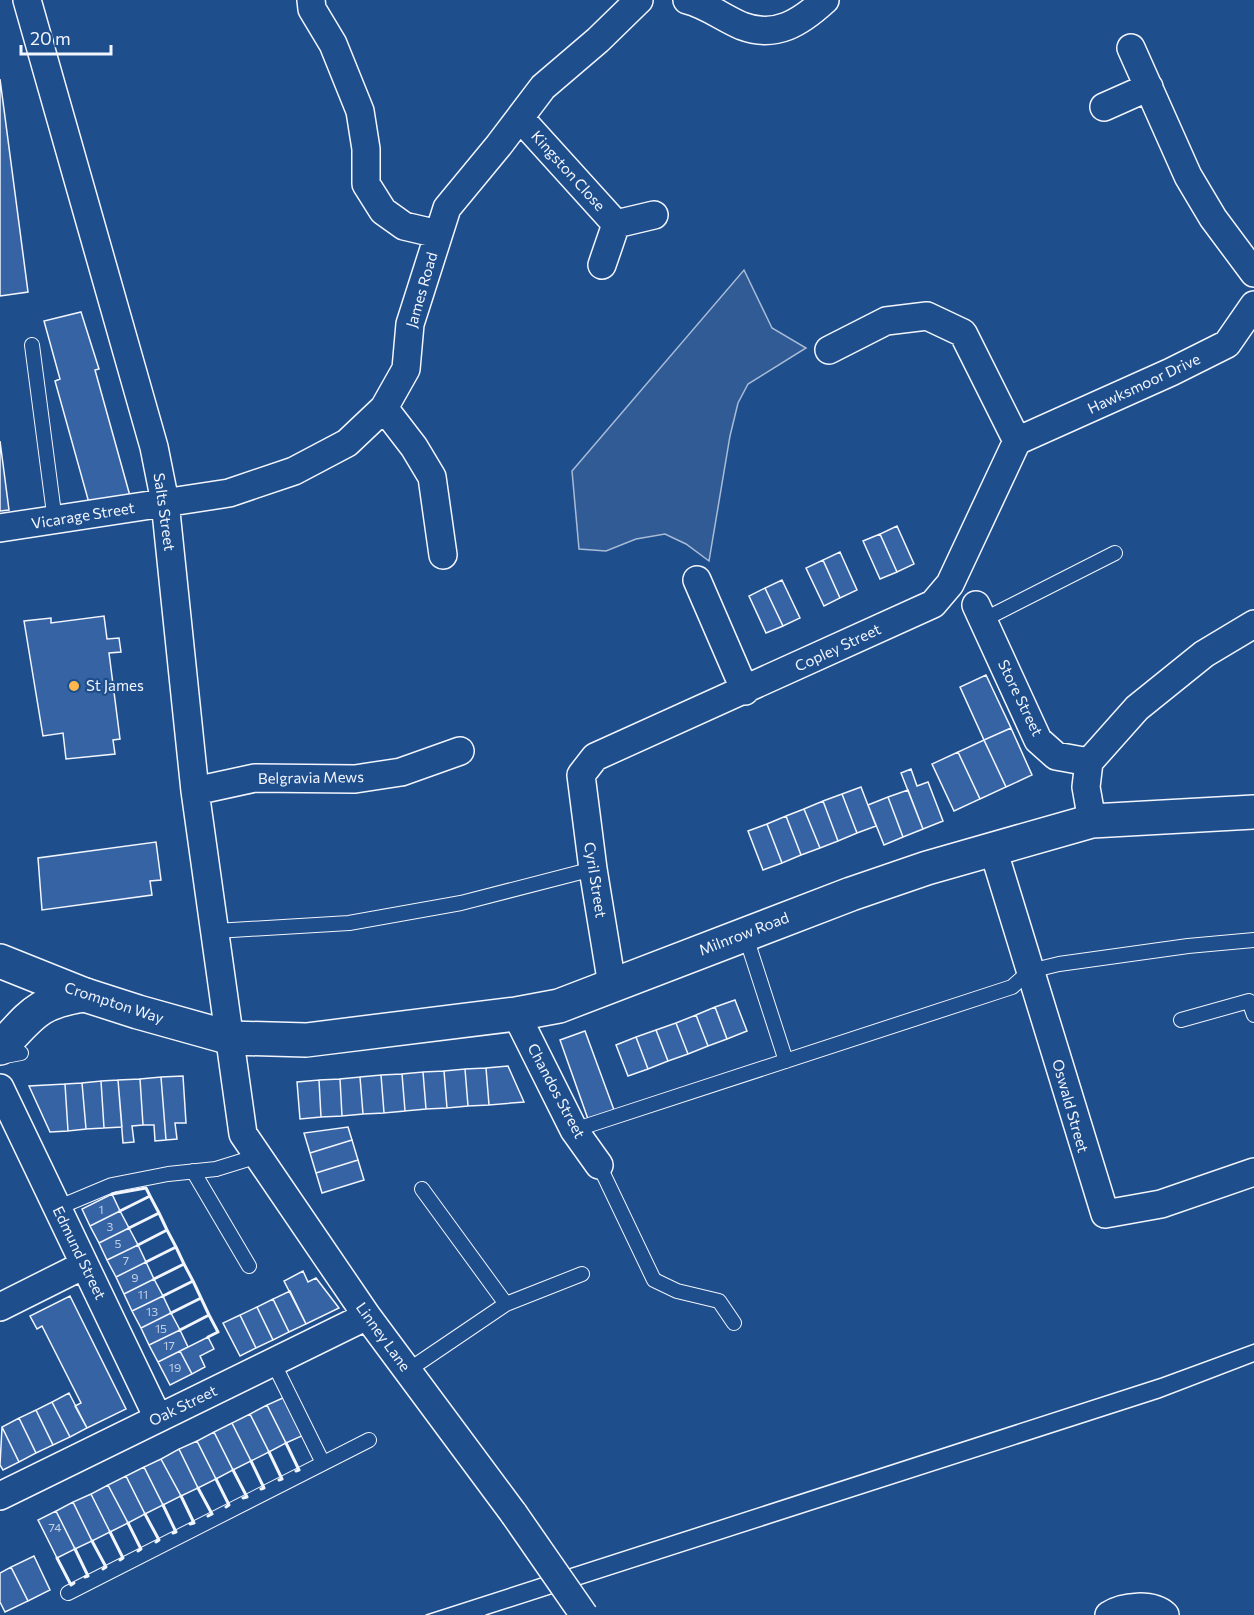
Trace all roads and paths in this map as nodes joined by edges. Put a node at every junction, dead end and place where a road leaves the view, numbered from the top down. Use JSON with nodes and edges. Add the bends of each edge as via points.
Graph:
{"nodes":[{"id":1,"x":27,"y":0,"type":"edge"},
{"id":2,"x":311,"y":0,"type":"edge"},
{"id":3,"x":639,"y":0,"type":"edge"},
{"id":4,"x":687,"y":0,"type":"edge"},
{"id":5,"x":825,"y":0,"type":"edge"},
{"id":6,"x":1131,"y":48,"type":"dead end"},
{"id":7,"x":1149,"y":87,"type":"junction"},
{"id":8,"x":1104,"y":107,"type":"dead end"},
{"id":9,"x":519,"y":118,"type":"junction"},
{"id":10,"x":654,"y":215,"type":"dead end"},
{"id":11,"x":616,"y":224,"type":"junction"},
{"id":12,"x":438,"y":234,"type":"junction"},
{"id":13,"x":602,"y":265,"type":"dead end"},
{"id":14,"x":1254,"y":273,"type":"edge"},
{"id":15,"x":1254,"y":305,"type":"edge"},
{"id":16,"x":32,"y":345,"type":"dead end"},
{"id":17,"x":829,"y":350,"type":"dead end"},
{"id":18,"x":384,"y":408,"type":"junction"},
{"id":19,"x":1017,"y":441,"type":"junction"},
{"id":20,"x":165,"y":502,"type":"junction"},
{"id":21,"x":55,"y":521,"type":"junction"},
{"id":22,"x":0,"y":528,"type":"edge"},
{"id":23,"x":1114,"y":553,"type":"dead end"},
{"id":24,"x":443,"y":555,"type":"dead end"},
{"id":25,"x":697,"y":580,"type":"dead end"},
{"id":26,"x":979,"y":613,"type":"joint"},
{"id":27,"x":1254,"y":624,"type":"edge"},
{"id":28,"x":745,"y":691,"type":"junction"},
{"id":29,"x":460,"y":751,"type":"dead end"},
{"id":30,"x":1089,"y":762,"type":"junction"},
{"id":31,"x":581,"y":775,"type":"joint"},
{"id":32,"x":195,"y":791,"type":"junction"},
{"id":33,"x":1254,"y":812,"type":"edge"},
{"id":34,"x":1092,"y":821,"type":"junction"},
{"id":35,"x":993,"y":849,"type":"junction"},
{"id":36,"x":593,"y":869,"type":"junction"},
{"id":37,"x":216,"y":931,"type":"junction"},
{"id":38,"x":745,"y":934,"type":"junction"},
{"id":39,"x":1254,"y":940,"type":"edge"},
{"id":40,"x":4,"y":970,"type":"edge"},
{"id":41,"x":1030,"y":971,"type":"junction"},
{"id":42,"x":612,"y":985,"type":"junction"},
{"id":43,"x":85,"y":995,"type":"junction"},
{"id":44,"x":1252,"y":1000,"type":"edge"},
{"id":45,"x":516,"y":1014,"type":"junction"},
{"id":46,"x":1254,"y":1015,"type":"edge"},
{"id":47,"x":1181,"y":1020,"type":"dead end"},
{"id":48,"x":231,"y":1038,"type":"junction"},
{"id":49,"x":10,"y":1051,"type":"edge"},
{"id":50,"x":0,"y":1057,"type":"edge"},
{"id":51,"x":786,"y":1061,"type":"junction"},
{"id":52,"x":0,"y":1088,"type":"edge"},
{"id":53,"x":574,"y":1130,"type":"junction"},
{"id":54,"x":258,"y":1156,"type":"junction"},
{"id":55,"x":599,"y":1165,"type":"joint"},
{"id":56,"x":193,"y":1171,"type":"junction"},
{"id":57,"x":1254,"y":1172,"type":"edge"},
{"id":58,"x":422,"y":1189,"type":"dead end"},
{"id":59,"x":57,"y":1208,"type":"junction"},
{"id":60,"x":84,"y":1265,"type":"junction"},
{"id":61,"x":249,"y":1266,"type":"dead end"},
{"id":62,"x":582,"y":1274,"type":"dead end"},
{"id":63,"x":506,"y":1304,"type":"junction"},
{"id":64,"x":0,"y":1307,"type":"edge"},
{"id":65,"x":367,"y":1316,"type":"junction"},
{"id":66,"x":734,"y":1323,"type":"dead end"},
{"id":67,"x":273,"y":1362,"type":"junction"},
{"id":68,"x":407,"y":1371,"type":"junction"},
{"id":69,"x":158,"y":1418,"type":"junction"},
{"id":70,"x":369,"y":1440,"type":"dead end"},
{"id":71,"x":323,"y":1463,"type":"junction"},
{"id":72,"x":0,"y":1496,"type":"edge"},
{"id":73,"x":68,"y":1593,"type":"dead end"},
{"id":74,"x":584,"y":1615,"type":"edge"},
{"id":75,"x":1109,"y":1615,"type":"edge"},
{"id":76,"x":1165,"y":1615,"type":"edge"}],
"edges":[{"from":1,"to":20,"type":"street","name":"Salts Street","via":[[154,447]]},
{"from":2,"to":12,"type":"street","via":[[360,111],[366,183],[383,211],[404,226]]},
{"from":3,"to":9,"type":"street","name":"James Road","via":[[543,87]]},
{"from":4,"to":5,"type":"street","via":[[744,26],[773,31],[803,21]]},
{"from":6,"to":7,"type":"street"},
{"from":7,"to":8,"type":"street"},
{"from":7,"to":14,"type":"street","via":[[1188,176]]},
{"from":9,"to":11,"type":"street","name":"Kingston Close"},
{"from":9,"to":12,"type":"street","name":"James Road","via":[[447,208]]},
{"from":10,"to":11,"type":"street","name":"Kingston Close"},
{"from":11,"to":13,"type":"street","name":"Kingston Close"},
{"from":12,"to":18,"type":"street","name":"James Road","via":[[410,324],[406,369]]},
{"from":15,"to":19,"type":"street","name":"Hawksmoor Drive","via":[[1227,344]]},
{"from":16,"to":21,"type":"lane"},
{"from":17,"to":19,"type":"street","via":[[886,321],[927,316],[963,333]]},
{"from":18,"to":20,"type":"street","name":"James Road","via":[[347,443],[294,471],[229,493]]},
{"from":18,"to":24,"type":"street","via":[[432,477]]},
{"from":19,"to":28,"type":"street","name":"Copley Street","via":[[950,584],[933,604]]},
{"from":20,"to":21,"type":"street","name":"Vicarage Street"},
{"from":20,"to":32,"type":"street","name":"Salts Street"},
{"from":21,"to":22,"type":"street","name":"Vicarage Street"},
{"from":23,"to":26,"type":"lane"},
{"from":25,"to":28,"type":"street"},
{"from":26,"to":30,"type":"street","name":"Store Street","via":[[1038,740],[1056,756]]},
{"from":27,"to":30,"type":"street","via":[[1204,654],[1137,708]]},
{"from":28,"to":31,"type":"street","name":"Copley Street","via":[[595,758]]},
{"from":29,"to":32,"type":"street","name":"Belgravia Mews","via":[[401,772],[355,779],[255,778]]},
{"from":30,"to":34,"type":"street","via":[[1086,787]]},
{"from":31,"to":36,"type":"street","name":"Cyril Street"},
{"from":32,"to":37,"type":"street","name":"Salts Street"},
{"from":33,"to":34,"type":"main road","name":"Milnrow Road"},
{"from":34,"to":35,"type":"main road","name":"Milnrow Road"},
{"from":35,"to":38,"type":"main road","name":"Milnrow Road","via":[[927,868]]},
{"from":35,"to":41,"type":"street","name":"Oswald Street"},
{"from":36,"to":37,"type":"lane","via":[[461,903],[349,923]]},
{"from":36,"to":42,"type":"street","name":"Cyril Street"},
{"from":37,"to":48,"type":"street","name":"Salts Street"},
{"from":38,"to":42,"type":"main road","name":"Milnrow Road"},
{"from":38,"to":51,"type":"lane"},
{"from":39,"to":41,"type":"lane","via":[[1188,946]]},
{"from":40,"to":43,"type":"main road","name":"Crompton Way"},
{"from":41,"to":51,"type":"lane","via":[[1012,987]]},
{"from":41,"to":57,"type":"street","name":"Oswald Street","via":[[1105,1214],[1161,1204]]},
{"from":42,"to":45,"type":"main road","name":"Milnrow Road","via":[[559,1006]]},
{"from":43,"to":48,"type":"main road","name":"Crompton Way"},
{"from":43,"to":49,"type":"main road","via":[[44,1005],[28,1017]]},
{"from":44,"to":46,"type":"lane"},
{"from":44,"to":47,"type":"lane"},
{"from":45,"to":48,"type":"main road","name":"Milnrow Road","via":[[306,1040]]},
{"from":45,"to":53,"type":"street","name":"Chandos Street"},
{"from":48,"to":54,"type":"street","name":"Linney Lane","via":[[243,1134]]},
{"from":49,"to":50,"type":"lane"},
{"from":51,"to":53,"type":"lane"},
{"from":52,"to":59,"type":"street","name":"Edmund Street"},
{"from":53,"to":55,"type":"street","name":"Chandos Street"},
{"from":54,"to":56,"type":"lane","via":[[216,1169]]},
{"from":54,"to":65,"type":"street","name":"Linney Lane"},
{"from":55,"to":66,"type":"lane","via":[[654,1280],[677,1291],[719,1301]]},
{"from":56,"to":59,"type":"lane","via":[[112,1185]]},
{"from":56,"to":61,"type":"lane"},
{"from":58,"to":63,"type":"lane"},
{"from":59,"to":60,"type":"street","name":"Edmund Street"},
{"from":60,"to":64,"type":"street"},
{"from":60,"to":69,"type":"street","name":"Edmund Street"},
{"from":62,"to":63,"type":"lane"},
{"from":63,"to":68,"type":"lane"},
{"from":65,"to":67,"type":"street","name":"Oak Street"},
{"from":65,"to":68,"type":"street","name":"Linney Lane"},
{"from":67,"to":69,"type":"street","name":"Oak Street"},
{"from":67,"to":71,"type":"lane"},
{"from":68,"to":74,"type":"street","name":"Linney Lane","bridge":true},
{"from":69,"to":72,"type":"street","name":"Oak Street"},
{"from":70,"to":71,"type":"lane"},
{"from":71,"to":73,"type":"lane"},
{"from":75,"to":76,"type":"street","via":[[1120,1607],[1159,1610]]}]}
